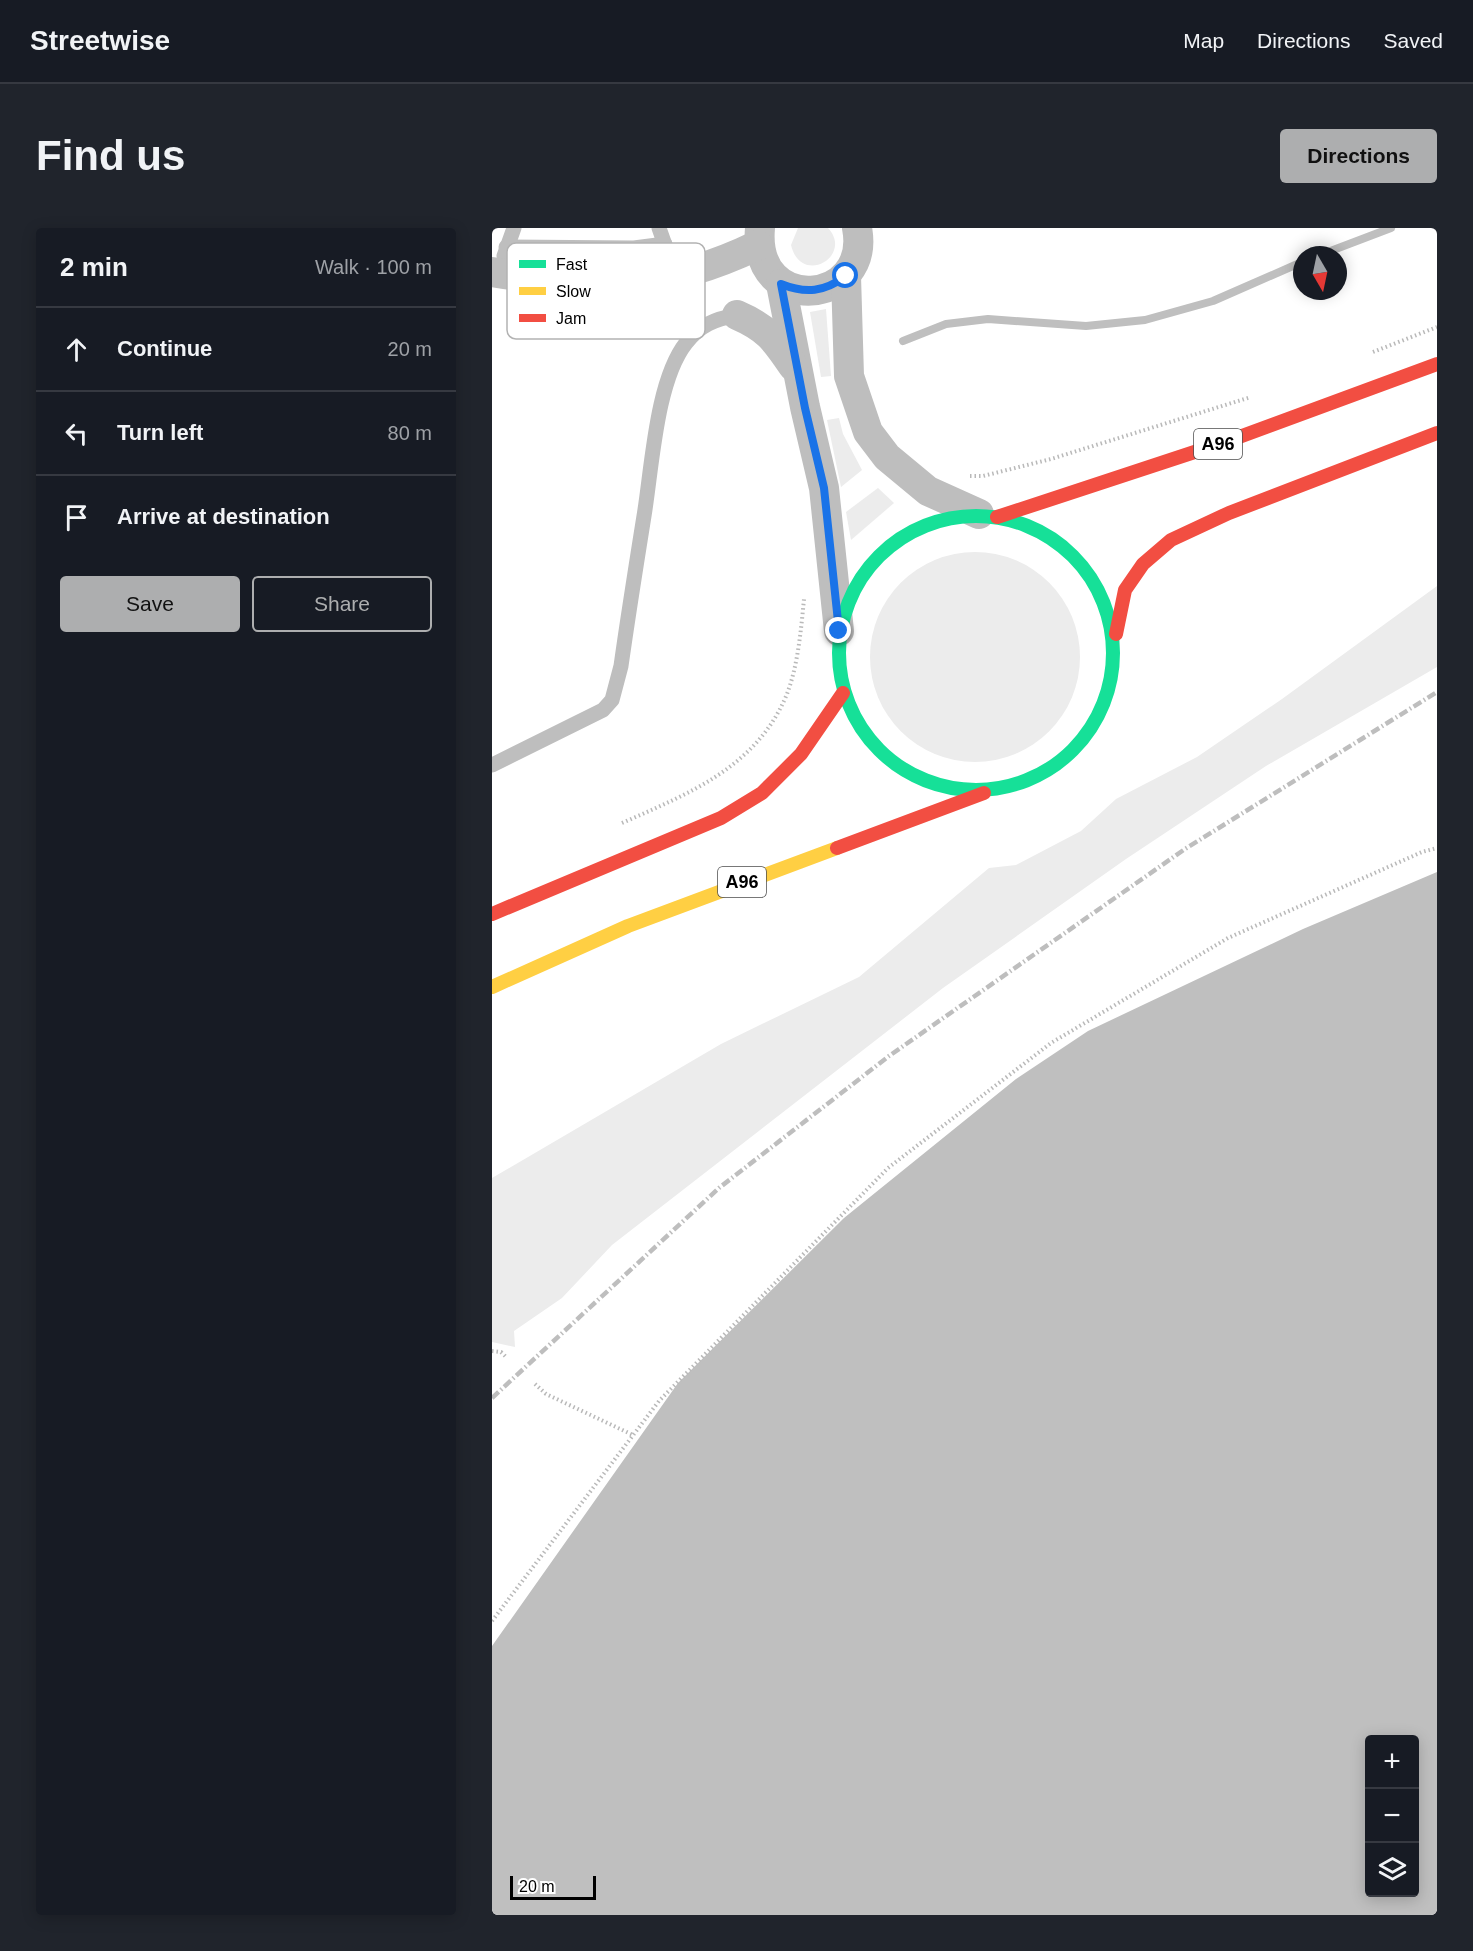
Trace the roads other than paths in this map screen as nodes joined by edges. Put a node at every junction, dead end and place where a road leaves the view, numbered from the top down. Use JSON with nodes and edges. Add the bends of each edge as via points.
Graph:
{"nodes":[{"id":1,"x":514,"y":228,"type":"edge"},
{"id":2,"x":857,"y":228,"type":"edge"},
{"id":3,"x":662,"y":233,"type":"edge"},
{"id":4,"x":508,"y":243,"type":"edge"},
{"id":5,"x":643,"y":243,"type":"edge"},
{"id":6,"x":507,"y":245,"type":"edge"},
{"id":7,"x":767,"y":257,"type":"edge"},
{"id":8,"x":499,"y":264,"type":"edge"},
{"id":9,"x":705,"y":268,"type":"edge"},
{"id":10,"x":846,"y":276,"type":"junction"},
{"id":11,"x":736,"y":315,"type":"joint"},
{"id":12,"x":705,"y":325,"type":"edge"},
{"id":13,"x":689,"y":339,"type":"edge"},
{"id":14,"x":1437,"y":364,"type":"edge"},
{"id":15,"x":799,"y":376,"type":"junction"},
{"id":16,"x":1437,"y":433,"type":"edge"},
{"id":17,"x":988,"y":516,"type":"junction"},
{"id":18,"x":839,"y":631,"type":"junction"},
{"id":19,"x":1114,"y":643,"type":"junction"},
{"id":20,"x":843,"y":693,"type":"junction"},
{"id":21,"x":492,"y":765,"type":"edge"},
{"id":22,"x":997,"y":789,"type":"junction"},
{"id":23,"x":492,"y":914,"type":"edge"},
{"id":24,"x":492,"y":987,"type":"edge"}],
"edges":[{"from":1,"to":4,"type":"lane"},
{"from":2,"to":10,"type":"street","via":[[857,256]]},
{"from":3,"to":5,"type":"lane"},
{"from":6,"to":8,"type":"lane"},
{"from":7,"to":9,"type":"street"},
{"from":7,"to":10,"type":"street","via":[[797,290],[815,291]]},
{"from":7,"to":15,"type":"street"},
{"from":10,"to":17,"type":"street","via":[[849,376],[868,432],[887,457],[928,491]]},
{"from":11,"to":12,"type":"lane"},
{"from":11,"to":15,"type":"street","via":[[774,336]]},
{"from":13,"to":21,"type":"lane","via":[[668,376],[621,666],[612,700],[603,710]]},
{"from":14,"to":17,"type":"highway","number":"A96","via":[[1231,440]]},
{"from":15,"to":18,"type":"street","via":[[824,488]]},
{"from":16,"to":19,"type":"highway","number":"A96","via":[[1229,513],[1171,540],[1143,564],[1125,590]]},
{"from":17,"to":18,"type":"highway","number":"A96","via":[[930,522],[885,548],[855,585]]},
{"from":17,"to":19,"type":"highway","number":"A96","via":[[1018,521],[1069,550],[1102,596]]},
{"from":18,"to":20,"type":"highway","number":"A96"},
{"from":19,"to":22,"type":"highway","number":"A96","via":[[1109,691],[1097,718],[1068,756],[1026,781]]},
{"from":20,"to":22,"type":"highway","number":"A96","via":[[859,727],[891,762],[934,784]]},
{"from":20,"to":23,"type":"highway","via":[[801,754],[762,793],[721,818]]},
{"from":22,"to":24,"type":"highway","number":"A96","via":[[628,926]]}]}
